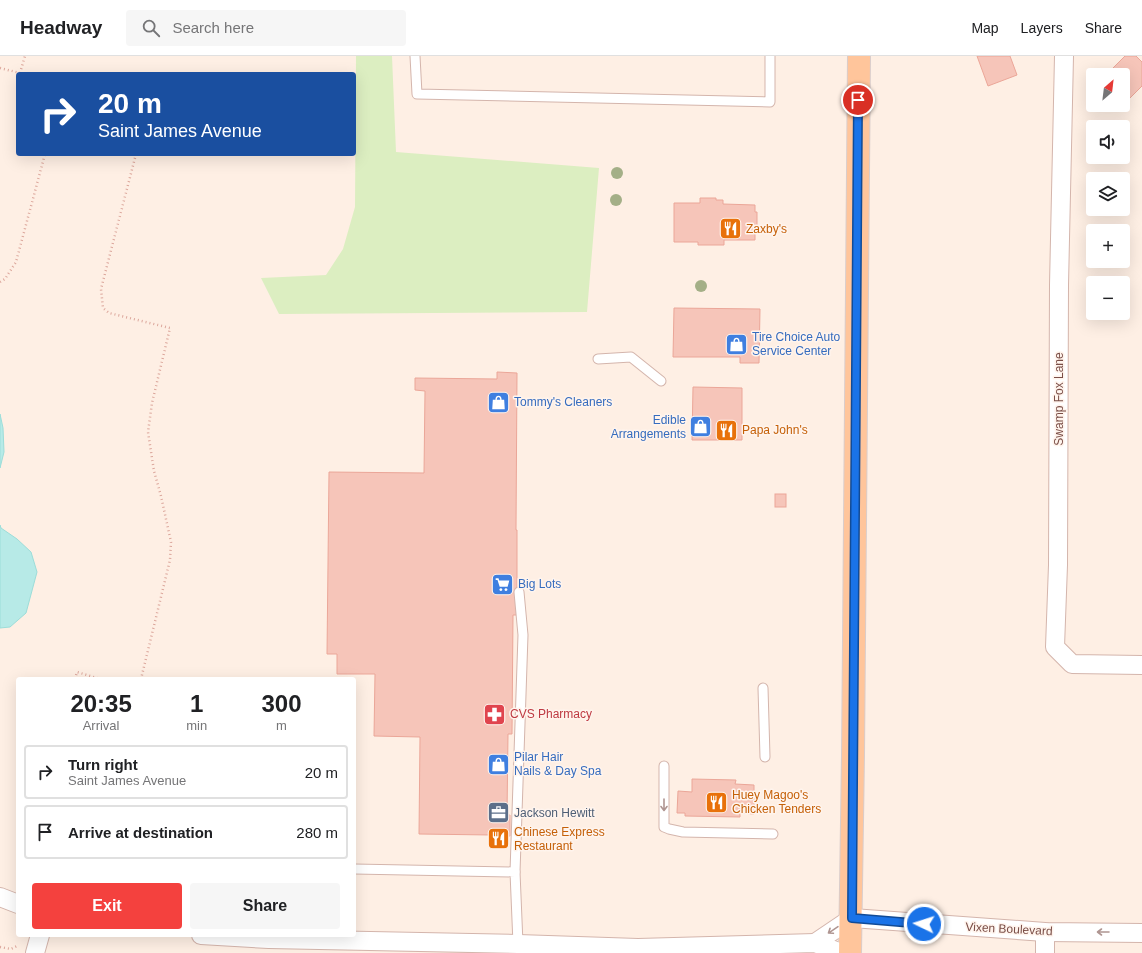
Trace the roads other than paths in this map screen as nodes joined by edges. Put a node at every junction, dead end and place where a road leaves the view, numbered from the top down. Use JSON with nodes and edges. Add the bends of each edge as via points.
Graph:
{"nodes":[{"id":1,"x":415,"y":56,"type":"edge"},
{"id":2,"x":770,"y":56,"type":"edge"},
{"id":3,"x":859,"y":56,"type":"edge"},
{"id":4,"x":1064,"y":56,"type":"edge"},
{"id":5,"x":598,"y":359,"type":"dead end"},
{"id":6,"x":660,"y":382,"type":"dead end"},
{"id":7,"x":520,"y":592,"type":"dead end"},
{"id":8,"x":1142,"y":666,"type":"edge"},
{"id":9,"x":763,"y":688,"type":"dead end"},
{"id":10,"x":765,"y":757,"type":"dead end"},
{"id":11,"x":664,"y":766,"type":"dead end"},
{"id":12,"x":773,"y":834,"type":"dead end"},
{"id":13,"x":356,"y":869,"type":"edge"},
{"id":14,"x":515,"y":872,"type":"junction"},
{"id":15,"x":0,"y":897,"type":"edge"},
{"id":16,"x":16,"y":903,"type":"edge"},
{"id":17,"x":852,"y":918,"type":"junction"},
{"id":18,"x":1045,"y":932,"type":"junction"},
{"id":19,"x":1142,"y":933,"type":"edge"},
{"id":20,"x":39,"y":937,"type":"edge"},
{"id":21,"x":235,"y":937,"type":"edge"},
{"id":22,"x":815,"y":942,"type":"junction"},
{"id":23,"x":518,"y":944,"type":"junction"},
{"id":24,"x":34,"y":953,"type":"edge"},
{"id":25,"x":840,"y":953,"type":"edge"},
{"id":26,"x":850,"y":953,"type":"edge"},
{"id":27,"x":1045,"y":953,"type":"edge"}],
"edges":[{"from":1,"to":2,"type":"lane","via":[[417,94],[770,102]]},
{"from":3,"to":17,"type":"main road"},
{"from":4,"to":8,"type":"street","name":"Swamp Fox Lane","via":[[1055,647],[1072,664]]},
{"from":5,"to":6,"type":"lane","via":[[631,357]]},
{"from":7,"to":14,"type":"lane","via":[[523,635]]},
{"from":9,"to":10,"type":"lane"},
{"from":11,"to":12,"type":"lane","one_way":true,"via":[[664,827],[683,832]]},
{"from":13,"to":14,"type":"lane"},
{"from":14,"to":23,"type":"lane"},
{"from":15,"to":16,"type":"street"},
{"from":17,"to":18,"type":"street","name":"Vixen Boulevard"},
{"from":17,"to":22,"type":"street","one_way":true},
{"from":17,"to":26,"type":"main road"},
{"from":19,"to":18,"type":"street","name":"Vixen Boulevard","one_way":true},
{"from":18,"to":27,"type":"street"},
{"from":20,"to":24,"type":"street"},
{"from":21,"to":23,"type":"street"},
{"from":22,"to":23,"type":"street","via":[[638,948]]},
{"from":22,"to":25,"type":"street"}]}
